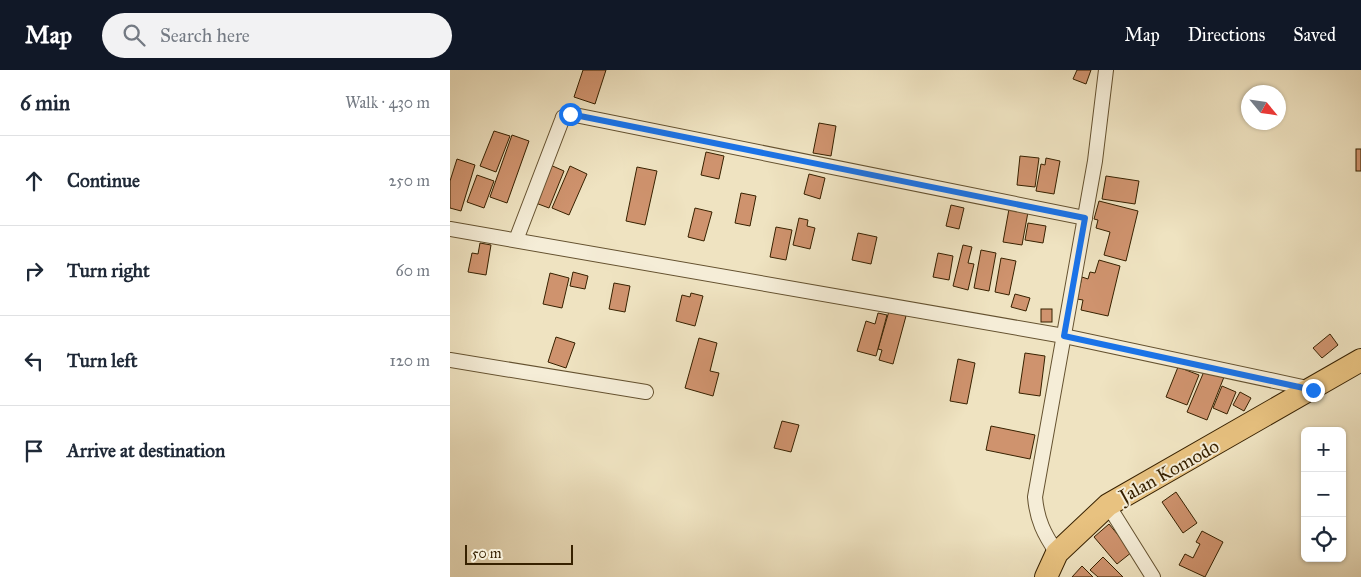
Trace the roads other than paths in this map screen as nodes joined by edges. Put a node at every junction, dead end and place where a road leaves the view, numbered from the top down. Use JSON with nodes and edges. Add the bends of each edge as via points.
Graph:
{"nodes":[{"id":1,"x":1106,"y":70,"type":"edge"},
{"id":2,"x":1085,"y":218,"type":"junction"},
{"id":3,"x":450,"y":229,"type":"edge"},
{"id":4,"x":516,"y":240,"type":"junction"},
{"id":5,"x":1064,"y":336,"type":"junction"},
{"id":6,"x":450,"y":360,"type":"edge"},
{"id":7,"x":1361,"y":360,"type":"edge"},
{"id":8,"x":1313,"y":390,"type":"junction"},
{"id":9,"x":646,"y":392,"type":"dead end"},
{"id":10,"x":1108,"y":505,"type":"junction"},
{"id":11,"x":1057,"y":552,"type":"junction"},
{"id":12,"x":1046,"y":577,"type":"edge"},
{"id":13,"x":1153,"y":577,"type":"edge"}],
"edges":[{"from":1,"to":2,"type":"street"},
{"from":2,"to":4,"type":"street","via":[[570,114],[563,117]]},
{"from":2,"to":5,"type":"street"},
{"from":3,"to":4,"type":"street"},
{"from":4,"to":5,"type":"street"},
{"from":5,"to":8,"type":"street"},
{"from":5,"to":11,"type":"street","via":[[1035,497],[1044,535]]},
{"from":6,"to":9,"type":"street"},
{"from":7,"to":8,"type":"highway","name":"Jalan Komodo"},
{"from":8,"to":10,"type":"highway","name":"Jalan Komodo"},
{"from":10,"to":11,"type":"highway","name":"Jalan Komodo"},
{"from":10,"to":13,"type":"street"},
{"from":11,"to":12,"type":"highway","name":"Jalan Komodo"}]}
